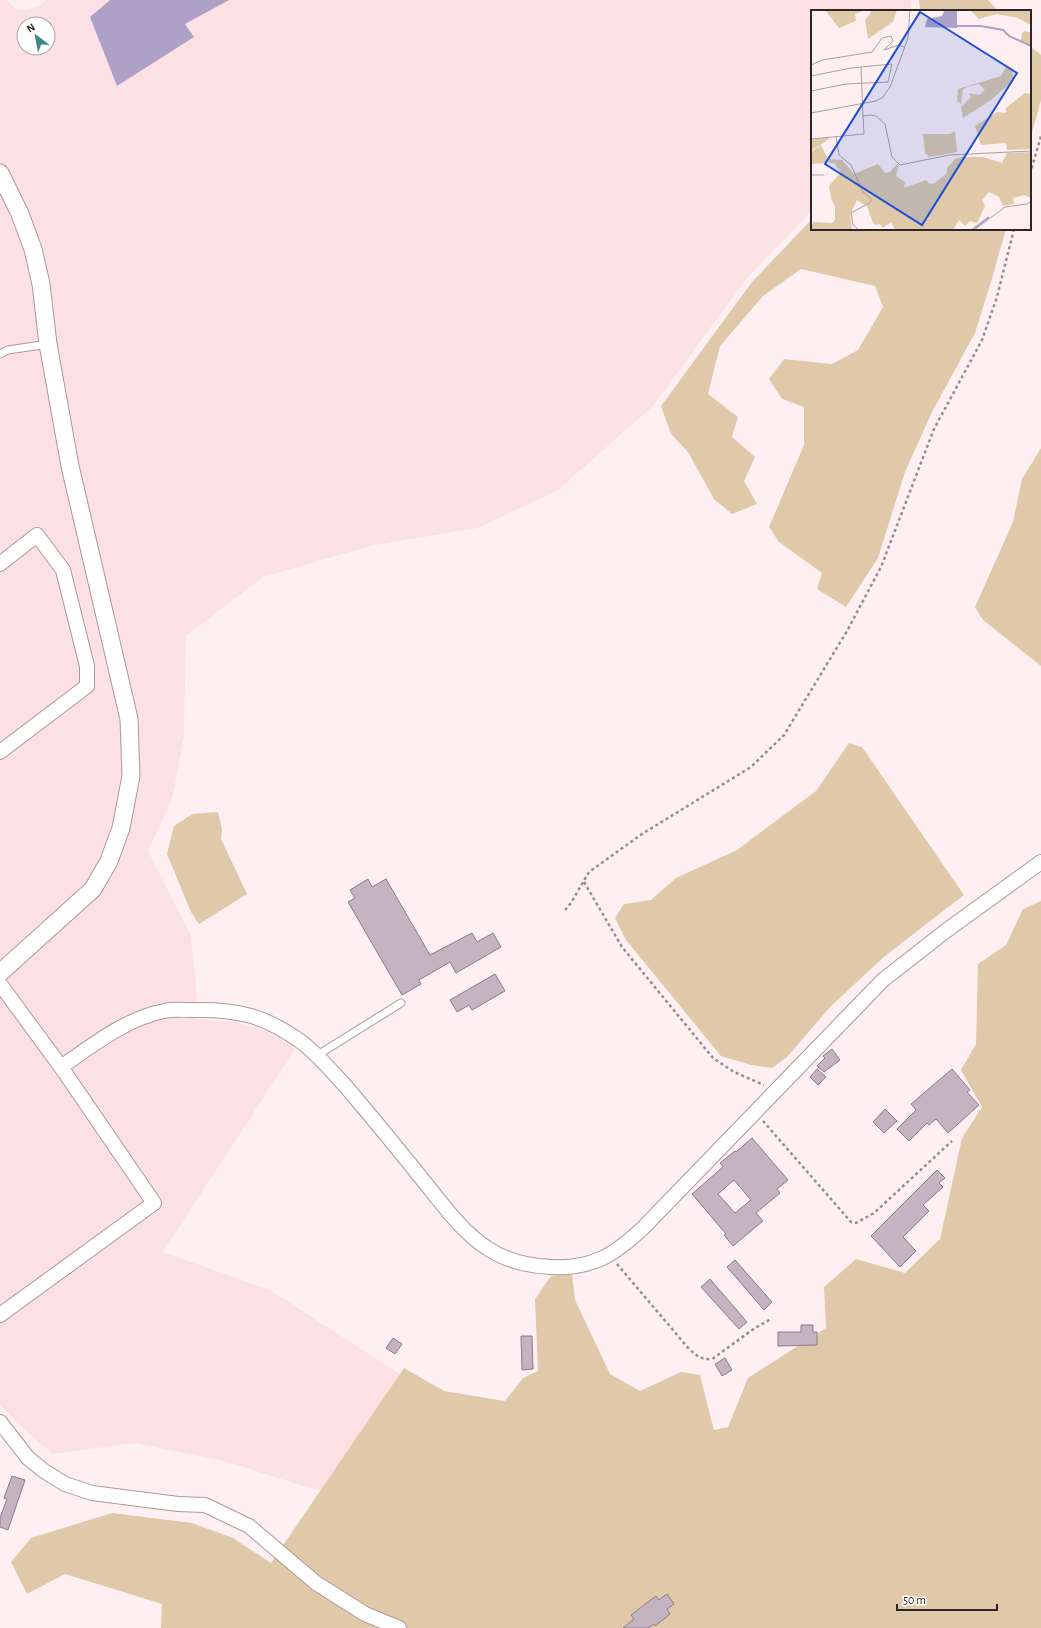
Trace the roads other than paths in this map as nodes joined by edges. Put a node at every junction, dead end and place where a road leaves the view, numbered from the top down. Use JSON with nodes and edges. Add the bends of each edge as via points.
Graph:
{"nodes":[{"id":1,"x":0,"y":173,"type":"edge"},
{"id":2,"x":48,"y":344,"type":"junction"},
{"id":3,"x":0,"y":354,"type":"edge"},
{"id":4,"x":0,"y":564,"type":"edge"},
{"id":5,"x":0,"y":752,"type":"edge"},
{"id":6,"x":1041,"y":862,"type":"edge"},
{"id":7,"x":0,"y":973,"type":"edge"},
{"id":8,"x":0,"y":984,"type":"edge"},
{"id":9,"x":401,"y":1003,"type":"dead end"},
{"id":10,"x":316,"y":1056,"type":"junction"},
{"id":11,"x":61,"y":1067,"type":"junction"},
{"id":12,"x":0,"y":1315,"type":"edge"},
{"id":13,"x":0,"y":1422,"type":"edge"},
{"id":14,"x":399,"y":1628,"type":"edge"}],
"edges":[{"from":1,"to":2,"type":"street","via":[[20,214],[33,249],[41,284]]},
{"from":2,"to":3,"type":"lane","via":[[8,350]]},
{"from":2,"to":7,"type":"street","via":[[70,466],[129,719],[131,776],[121,828],[109,861],[93,889]]},
{"from":4,"to":5,"type":"street","via":[[37,535],[63,570],[87,666],[87,686]]},
{"from":6,"to":10,"type":"street","via":[[883,980],[643,1228],[610,1256],[586,1265],[562,1268],[531,1266],[488,1249],[467,1233],[378,1124],[328,1066]]},
{"from":8,"to":11,"type":"street"},
{"from":9,"to":10,"type":"lane"},
{"from":10,"to":11,"type":"street","via":[[302,1042],[253,1015],[218,1009],[165,1010],[115,1030]]},
{"from":11,"to":12,"type":"street","via":[[154,1203]]},
{"from":13,"to":14,"type":"street","via":[[28,1458],[65,1484],[92,1493],[205,1505],[249,1526],[316,1583],[366,1614]]}]}
